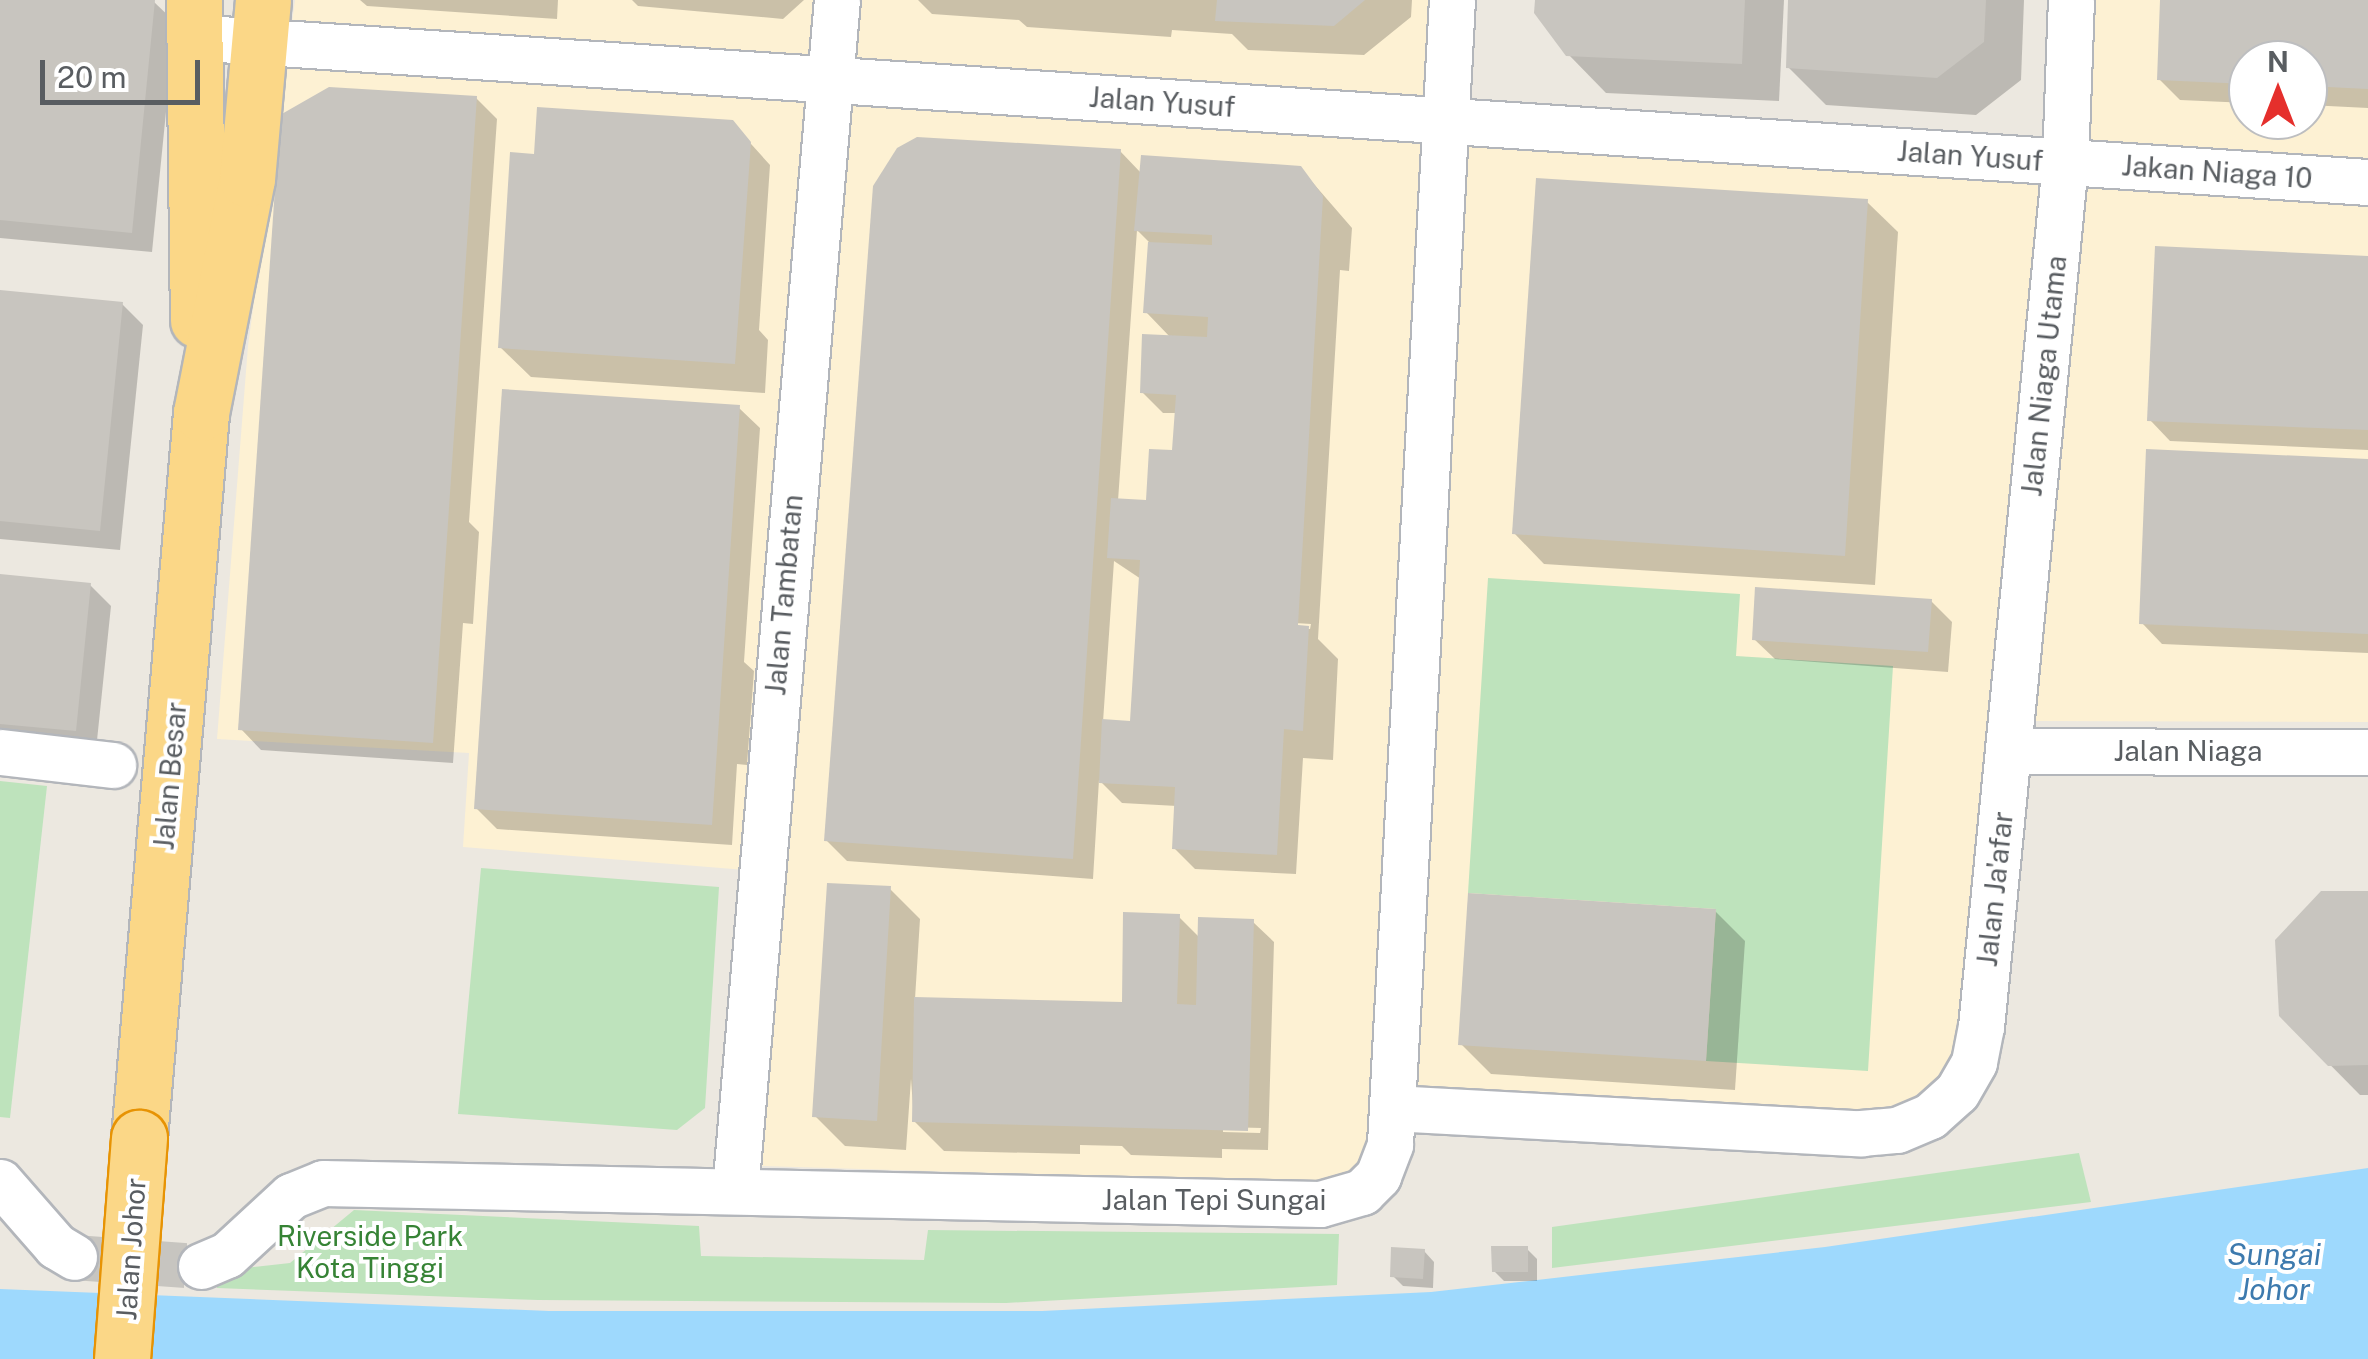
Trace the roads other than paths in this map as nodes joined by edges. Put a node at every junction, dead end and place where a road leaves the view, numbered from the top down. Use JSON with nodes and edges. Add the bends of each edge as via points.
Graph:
{"nodes":[{"id":1,"x":837,"y":0,"type":"edge"},
{"id":2,"x":1452,"y":0,"type":"edge"},
{"id":3,"x":2072,"y":0,"type":"edge"},
{"id":4,"x":192,"y":19,"type":"edge"},
{"id":5,"x":261,"y":21,"type":"edge"},
{"id":6,"x":830,"y":81,"type":"junction"},
{"id":7,"x":1442,"y":120,"type":"junction"},
{"id":8,"x":2065,"y":162,"type":"junction"},
{"id":9,"x":2368,"y":182,"type":"edge"},
{"id":10,"x":202,"y":413,"type":"junction"},
{"id":11,"x":2008,"y":751,"type":"junction"},
{"id":12,"x":0,"y":752,"type":"edge"},
{"id":13,"x":2368,"y":752,"type":"edge"},
{"id":14,"x":113,"y":765,"type":"dead end"},
{"id":15,"x":1392,"y":1108,"type":"junction"},
{"id":16,"x":139,"y":1138,"type":"joint"},
{"id":17,"x":0,"y":1182,"type":"edge"},
{"id":18,"x":734,"y":1191,"type":"junction"},
{"id":19,"x":74,"y":1257,"type":"tunnel mouth"},
{"id":20,"x":202,"y":1266,"type":"tunnel mouth"},
{"id":21,"x":122,"y":1359,"type":"edge"}],
"edges":[{"from":1,"to":6,"type":"street","name":"Jalan Tambatan"},
{"from":2,"to":7,"type":"street"},
{"from":3,"to":8,"type":"street","name":"Jalan Niaga Utama"},
{"from":4,"to":5,"type":"street","name":"Jalan Yusuf"},
{"from":4,"to":10,"type":"highway","name":"Jalan Besar"},
{"from":5,"to":6,"type":"street","name":"Jalan Yusuf"},
{"from":5,"to":10,"type":"highway","name":"Jalan Besar","via":[[247,179]]},
{"from":6,"to":7,"type":"street","name":"Jalan Yusuf"},
{"from":6,"to":18,"type":"street","name":"Jalan Tambatan"},
{"from":7,"to":8,"type":"street","name":"Jalan Yusuf"},
{"from":7,"to":15,"type":"street"},
{"from":8,"to":9,"type":"street","name":"Jakan Niaga 10"},
{"from":8,"to":11,"type":"street","name":"Jalan Niaga Utama"},
{"from":10,"to":16,"type":"highway","name":"Jalan Besar"},
{"from":11,"to":13,"type":"street","name":"Jalan Niaga"},
{"from":11,"to":15,"type":"street","name":"Jalan Ja'afar","via":[[1982,1027],[1974,1062],[1930,1116],[1897,1130],[1861,1133]]},
{"from":12,"to":14,"type":"street"},
{"from":15,"to":18,"type":"street","name":"Jalan Tepi Sungai","via":[[1390,1144],[1378,1176],[1362,1192],[1320,1204]]},
{"from":16,"to":21,"type":"highway","name":"Jalan Johor","bridge":true},
{"from":17,"to":19,"type":"street","via":[[56,1246]]},
{"from":18,"to":20,"type":"street","name":"Jalan Tepi Sungai","via":[[324,1183],[291,1196],[227,1255]]}]}
